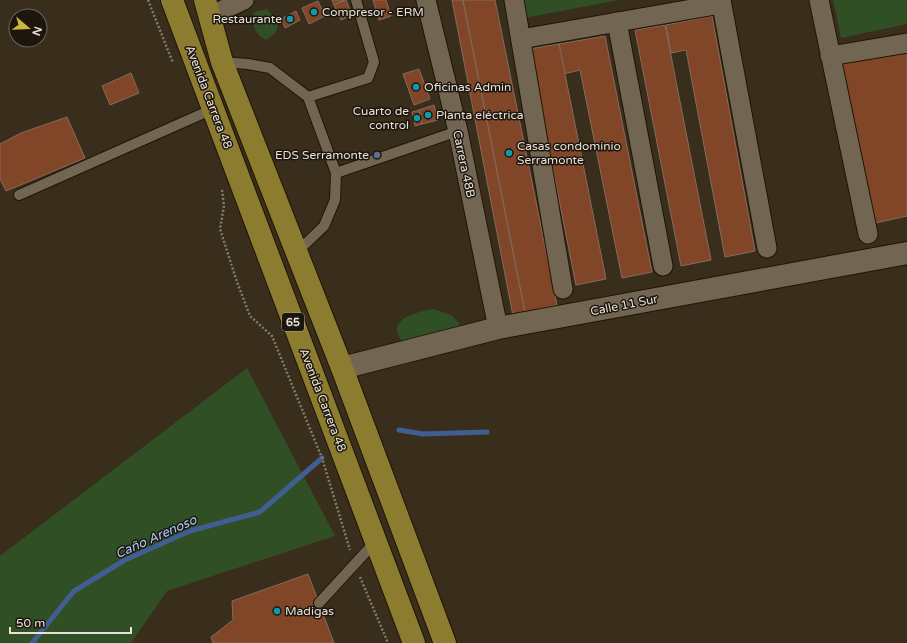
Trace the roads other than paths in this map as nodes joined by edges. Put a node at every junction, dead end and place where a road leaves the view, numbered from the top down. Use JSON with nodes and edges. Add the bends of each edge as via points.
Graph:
{"nodes":[{"id":1,"x":172,"y":0,"type":"edge"},
{"id":2,"x":244,"y":0,"type":"edge"},
{"id":3,"x":356,"y":0,"type":"edge"},
{"id":4,"x":426,"y":0,"type":"edge"},
{"id":5,"x":514,"y":0,"type":"edge"},
{"id":6,"x":819,"y":0,"type":"edge"},
{"id":7,"x":721,"y":2,"type":"edge"},
{"id":8,"x":208,"y":8,"type":"edge"},
{"id":9,"x":617,"y":22,"type":"junction"},
{"id":10,"x":521,"y":39,"type":"junction"},
{"id":11,"x":907,"y":43,"type":"edge"},
{"id":12,"x":830,"y":56,"type":"junction"},
{"id":13,"x":222,"y":62,"type":"junction"},
{"id":14,"x":308,"y":97,"type":"junction"},
{"id":15,"x":213,"y":109,"type":"junction"},
{"id":16,"x":458,"y":131,"type":"junction"},
{"id":17,"x":336,"y":173,"type":"junction"},
{"id":18,"x":19,"y":195,"type":"dead end"},
{"id":19,"x":868,"y":234,"type":"dead end"},
{"id":20,"x":767,"y":248,"type":"dead end"},
{"id":21,"x":297,"y":252,"type":"junction"},
{"id":22,"x":907,"y":253,"type":"edge"},
{"id":23,"x":663,"y":266,"type":"dead end"},
{"id":24,"x":563,"y":289,"type":"dead end"},
{"id":25,"x":498,"y":328,"type":"junction"},
{"id":26,"x":342,"y":368,"type":"junction"},
{"id":27,"x":376,"y":541,"type":"junction"},
{"id":28,"x":319,"y":603,"type":"dead end"},
{"id":29,"x":414,"y":643,"type":"edge"},
{"id":30,"x":445,"y":643,"type":"edge"}],
"edges":[{"from":1,"to":15,"type":"main road","name":"Avenida Carrera 48","number":"65"},
{"from":2,"to":8,"type":"street"},
{"from":3,"to":14,"type":"lane","via":[[374,62],[368,78]]},
{"from":4,"to":16,"type":"street","name":"Carrera 48B"},
{"from":5,"to":10,"type":"street"},
{"from":6,"to":12,"type":"street"},
{"from":7,"to":9,"type":"street"},
{"from":7,"to":20,"type":"street"},
{"from":8,"to":13,"type":"main road","name":"Avenida Carrera 48","number":"65"},
{"from":9,"to":10,"type":"street"},
{"from":9,"to":23,"type":"street"},
{"from":10,"to":24,"type":"street"},
{"from":11,"to":12,"type":"street"},
{"from":12,"to":19,"type":"street"},
{"from":13,"to":14,"type":"lane","via":[[270,68]]},
{"from":13,"to":21,"type":"main road","name":"Avenida Carrera 48","number":"65"},
{"from":14,"to":17,"type":"lane"},
{"from":15,"to":18,"type":"lane"},
{"from":15,"to":27,"type":"main road","name":"Avenida Carrera 48","number":"65"},
{"from":16,"to":17,"type":"lane"},
{"from":16,"to":25,"type":"street","name":"Carrera 48B"},
{"from":17,"to":21,"type":"lane","via":[[335,200],[324,226]]},
{"from":21,"to":26,"type":"main road","name":"Avenida Carrera 48","number":"65"},
{"from":22,"to":25,"type":"street","name":"Calle 11 Sur"},
{"from":25,"to":26,"type":"street","name":"Calle 11 Sur"},
{"from":26,"to":30,"type":"main road","name":"Avenida Carrera 48","number":"65"},
{"from":27,"to":28,"type":"lane"},
{"from":27,"to":29,"type":"main road","name":"Avenida Carrera 48","number":"65"}]}
